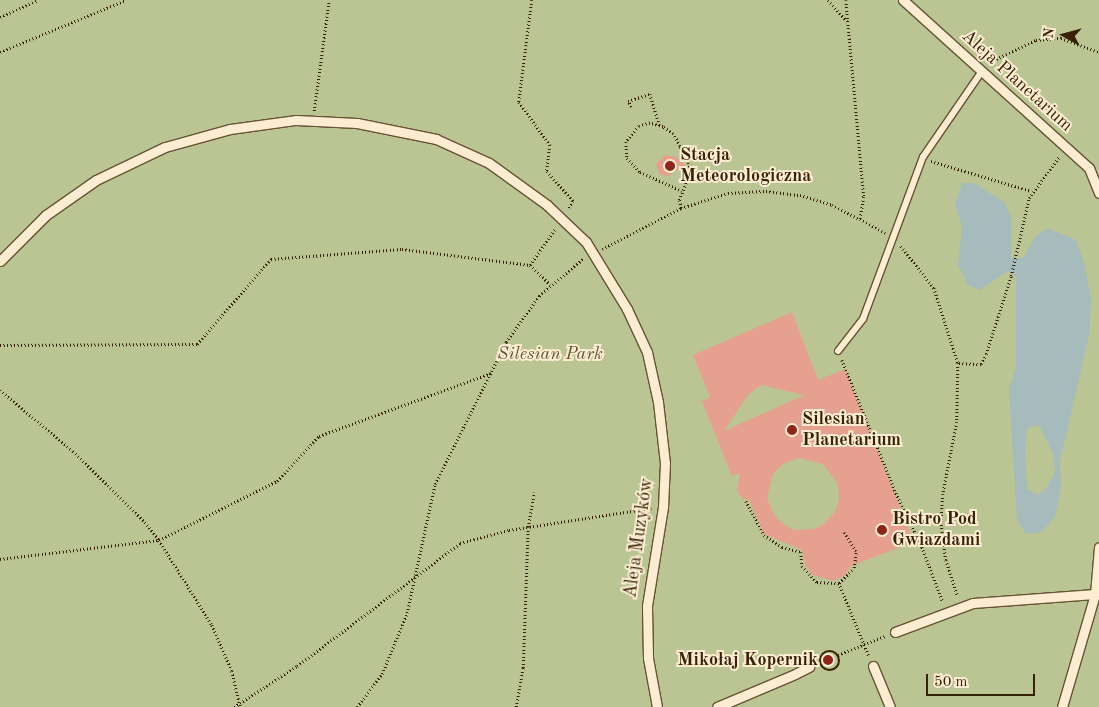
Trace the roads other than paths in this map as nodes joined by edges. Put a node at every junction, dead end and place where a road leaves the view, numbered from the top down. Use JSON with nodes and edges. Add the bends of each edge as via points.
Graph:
{"nodes":[{"id":1,"x":903,"y":0,"type":"edge"},
{"id":2,"x":982,"y":71,"type":"junction"},
{"id":3,"x":1099,"y":194,"type":"edge"},
{"id":4,"x":0,"y":261,"type":"edge"},
{"id":5,"x":838,"y":351,"type":"road end"},
{"id":6,"x":1099,"y":547,"type":"edge"},
{"id":7,"x":1095,"y":594,"type":"junction"},
{"id":8,"x":895,"y":632,"type":"road end"},
{"id":9,"x":873,"y":666,"type":"road end"},
{"id":10,"x":810,"y":667,"type":"dead end"},
{"id":11,"x":657,"y":707,"type":"edge"},
{"id":12,"x":718,"y":707,"type":"edge"},
{"id":13,"x":890,"y":707,"type":"edge"},
{"id":14,"x":1062,"y":707,"type":"edge"}],
"edges":[{"from":1,"to":2,"type":"street","name":"Aleja Planetarium"},
{"from":2,"to":3,"type":"street","name":"Aleja Planetarium","via":[[1089,168]]},
{"from":2,"to":5,"type":"lane","via":[[923,157],[863,319]]},
{"from":4,"to":11,"type":"street","name":"Aleja Muzyków","via":[[61,203],[140,157],[230,129],[313,120],[377,125],[449,143],[489,163],[562,220],[593,253],[627,309],[647,352],[664,439],[663,507],[648,595],[646,630]]},
{"from":6,"to":7,"type":"street"},
{"from":7,"to":8,"type":"street","via":[[973,603]]},
{"from":7,"to":14,"type":"street"},
{"from":9,"to":13,"type":"street"},
{"from":10,"to":12,"type":"street"}]}
